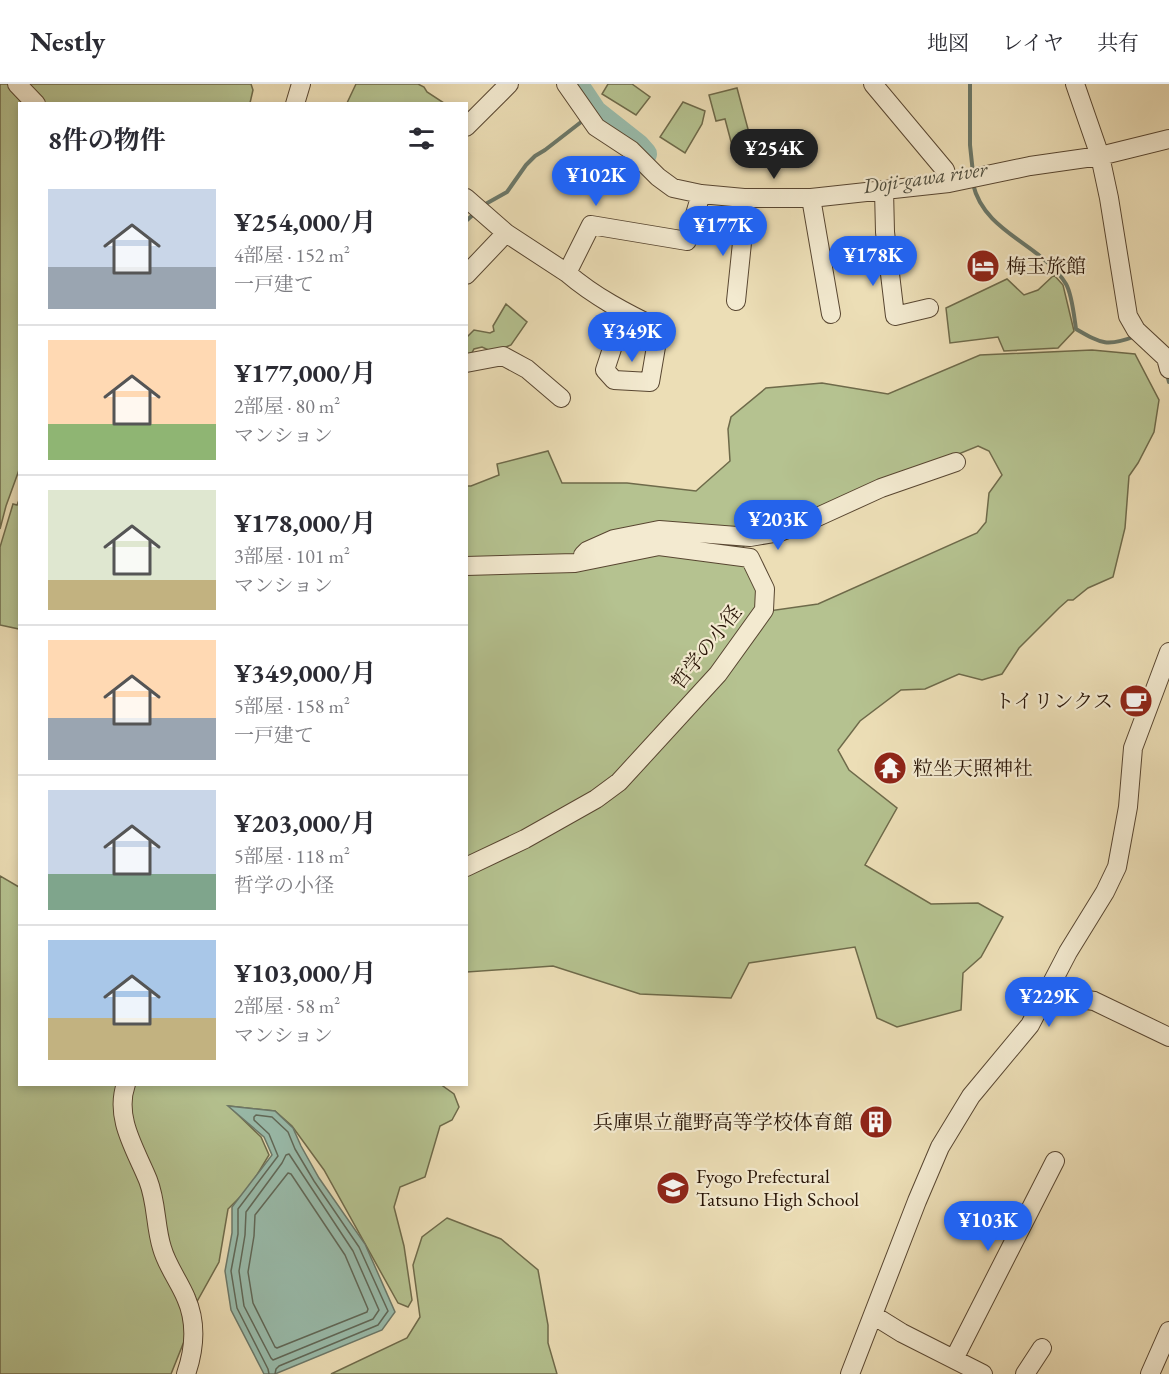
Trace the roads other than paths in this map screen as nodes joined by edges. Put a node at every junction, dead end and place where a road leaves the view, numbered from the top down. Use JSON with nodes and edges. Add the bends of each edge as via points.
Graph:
{"nodes":[{"id":1,"x":17,"y":84,"type":"edge"},
{"id":2,"x":301,"y":84,"type":"edge"},
{"id":3,"x":509,"y":84,"type":"edge"},
{"id":4,"x":566,"y":84,"type":"edge"},
{"id":5,"x":873,"y":84,"type":"edge"},
{"id":6,"x":1075,"y":84,"type":"edge"},
{"id":7,"x":34,"y":102,"type":"edge"},
{"id":8,"x":296,"y":102,"type":"edge"},
{"id":9,"x":468,"y":125,"type":"edge"},
{"id":10,"x":1169,"y":139,"type":"edge"},
{"id":11,"x":1100,"y":156,"type":"junction"},
{"id":12,"x":949,"y":183,"type":"junction"},
{"id":13,"x":884,"y":190,"type":"junction"},
{"id":14,"x":701,"y":194,"type":"junction"},
{"id":15,"x":811,"y":198,"type":"junction"},
{"id":16,"x":476,"y":206,"type":"edge"},
{"id":17,"x":691,"y":228,"type":"junction"},
{"id":18,"x":506,"y":233,"type":"junction"},
{"id":19,"x":468,"y":273,"type":"edge"},
{"id":20,"x":567,"y":273,"type":"junction"},
{"id":21,"x":736,"y":301,"type":"dead end"},
{"id":22,"x":929,"y":308,"type":"dead end"},
{"id":23,"x":624,"y":312,"type":"dead end"},
{"id":24,"x":831,"y":314,"type":"dead end"},
{"id":25,"x":1168,"y":362,"type":"edge"},
{"id":26,"x":468,"y":363,"type":"edge"},
{"id":27,"x":561,"y":398,"type":"dead end"},
{"id":28,"x":956,"y":462,"type":"dead end"},
{"id":29,"x":575,"y":563,"type":"junction"},
{"id":30,"x":468,"y":566,"type":"edge"},
{"id":31,"x":1169,"y":652,"type":"edge"},
{"id":32,"x":468,"y":866,"type":"edge"},
{"id":33,"x":1046,"y":994,"type":"junction"},
{"id":34,"x":1169,"y":1037,"type":"edge"},
{"id":35,"x":125,"y":1086,"type":"edge"},
{"id":36,"x":1055,"y":1161,"type":"dead end"},
{"id":37,"x":873,"y":1315,"type":"junction"},
{"id":38,"x":1169,"y":1331,"type":"edge"},
{"id":39,"x":1042,"y":1348,"type":"dead end"},
{"id":40,"x":954,"y":1359,"type":"junction"},
{"id":41,"x":186,"y":1374,"type":"edge"},
{"id":42,"x":850,"y":1374,"type":"edge"},
{"id":43,"x":983,"y":1374,"type":"edge"},
{"id":44,"x":1025,"y":1374,"type":"edge"},
{"id":45,"x":1150,"y":1374,"type":"edge"}],
"edges":[{"from":1,"to":7,"type":"street"},
{"from":2,"to":8,"type":"street"},
{"from":3,"to":9,"type":"street"},
{"from":4,"to":14,"type":"street","via":[[596,127],[631,150],[673,188]]},
{"from":5,"to":12,"type":"street","via":[[945,170]]},
{"from":6,"to":11,"type":"street"},
{"from":10,"to":11,"type":"street"},
{"from":11,"to":12,"type":"street"},
{"from":11,"to":25,"type":"street","via":[[1128,316],[1136,330]]},
{"from":12,"to":13,"type":"street"},
{"from":13,"to":15,"type":"street"},
{"from":13,"to":22,"type":"street","via":[[895,316]]},
{"from":14,"to":15,"type":"street"},
{"from":14,"to":17,"type":"street"},
{"from":15,"to":24,"type":"street"},
{"from":16,"to":18,"type":"street"},
{"from":17,"to":20,"type":"street","via":[[687,241],[591,225]]},
{"from":17,"to":21,"type":"street","via":[[743,233]]},
{"from":18,"to":19,"type":"street"},
{"from":18,"to":20,"type":"street"},
{"from":20,"to":23,"type":"street"},
{"from":26,"to":27,"type":"street","via":[[503,356]]},
{"from":28,"to":29,"type":"street","via":[[881,488],[780,532],[750,537],[659,530],[614,540],[587,551]]},
{"from":29,"to":30,"type":"street","name":"哲学の小径"},
{"from":29,"to":32,"type":"street","name":"哲学の小径","via":[[659,546],[750,558],[765,589],[764,610],[718,674],[619,782],[525,839]]},
{"from":31,"to":33,"type":"street","via":[[1133,748],[1117,867]]},
{"from":33,"to":34,"type":"street","via":[[1094,1001]]},
{"from":33,"to":37,"type":"street","via":[[1030,1025],[971,1096],[940,1147]]},
{"from":35,"to":41,"type":"street","via":[[122,1095],[125,1128],[149,1182],[161,1246],[192,1318],[193,1354]]},
{"from":36,"to":40,"type":"street"},
{"from":37,"to":40,"type":"street"},
{"from":37,"to":42,"type":"street"},
{"from":38,"to":45,"type":"street"},
{"from":39,"to":44,"type":"street"},
{"from":40,"to":43,"type":"street"}]}
